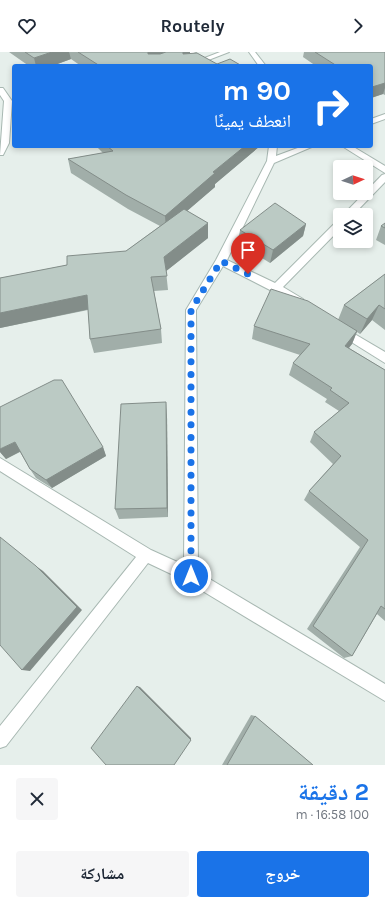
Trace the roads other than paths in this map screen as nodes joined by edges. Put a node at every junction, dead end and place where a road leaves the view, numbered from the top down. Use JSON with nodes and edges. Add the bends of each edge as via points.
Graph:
{"nodes":[{"id":1,"x":193,"y":52,"type":"edge"},
{"id":2,"x":226,"y":52,"type":"edge"},
{"id":3,"x":252,"y":52,"type":"edge"},
{"id":4,"x":160,"y":64,"type":"edge"},
{"id":5,"x":193,"y":64,"type":"edge"},
{"id":6,"x":261,"y":64,"type":"edge"},
{"id":7,"x":0,"y":90,"type":"edge"},
{"id":8,"x":385,"y":116,"type":"edge"},
{"id":9,"x":373,"y":121,"type":"edge"},
{"id":10,"x":5,"y":123,"type":"edge"},
{"id":11,"x":273,"y":148,"type":"edge"},
{"id":12,"x":305,"y":148,"type":"edge"},
{"id":13,"x":349,"y":148,"type":"edge"},
{"id":14,"x":0,"y":153,"type":"edge"},
{"id":15,"x":271,"y":161,"type":"junction"},
{"id":16,"x":385,"y":170,"type":"edge"},
{"id":17,"x":385,"y":177,"type":"edge"},
{"id":18,"x":355,"y":208,"type":"edge"},
{"id":19,"x":333,"y":230,"type":"edge"},
{"id":20,"x":221,"y":261,"type":"junction"},
{"id":21,"x":276,"y":288,"type":"junction"},
{"id":22,"x":308,"y":308,"type":"edge"},
{"id":23,"x":334,"y":325,"type":"edge"},
{"id":24,"x":385,"y":358,"type":"edge"},
{"id":25,"x":0,"y":464,"type":"edge"},
{"id":26,"x":146,"y":555,"type":"junction"},
{"id":27,"x":191,"y":576,"type":"junction"},
{"id":28,"x":385,"y":693,"type":"edge"},
{"id":29,"x":0,"y":740,"type":"edge"}],
"edges":[{"from":1,"to":4,"type":"street"},
{"from":2,"to":5,"type":"street"},
{"from":3,"to":6,"type":"street"},
{"from":7,"to":10,"type":"street","via":[[8,101]]},
{"from":8,"to":9,"type":"street"},
{"from":10,"to":14,"type":"street","via":[[5,143]]},
{"from":11,"to":15,"type":"street"},
{"from":12,"to":15,"type":"street"},
{"from":13,"to":16,"type":"street"},
{"from":15,"to":20,"type":"street"},
{"from":17,"to":18,"type":"street"},
{"from":19,"to":21,"type":"street"},
{"from":20,"to":21,"type":"street"},
{"from":20,"to":27,"type":"street","via":[[191,310]]},
{"from":21,"to":22,"type":"street"},
{"from":23,"to":24,"type":"street"},
{"from":25,"to":26,"type":"street"},
{"from":26,"to":27,"type":"street"},
{"from":26,"to":29,"type":"street"},
{"from":27,"to":28,"type":"street"}]}
